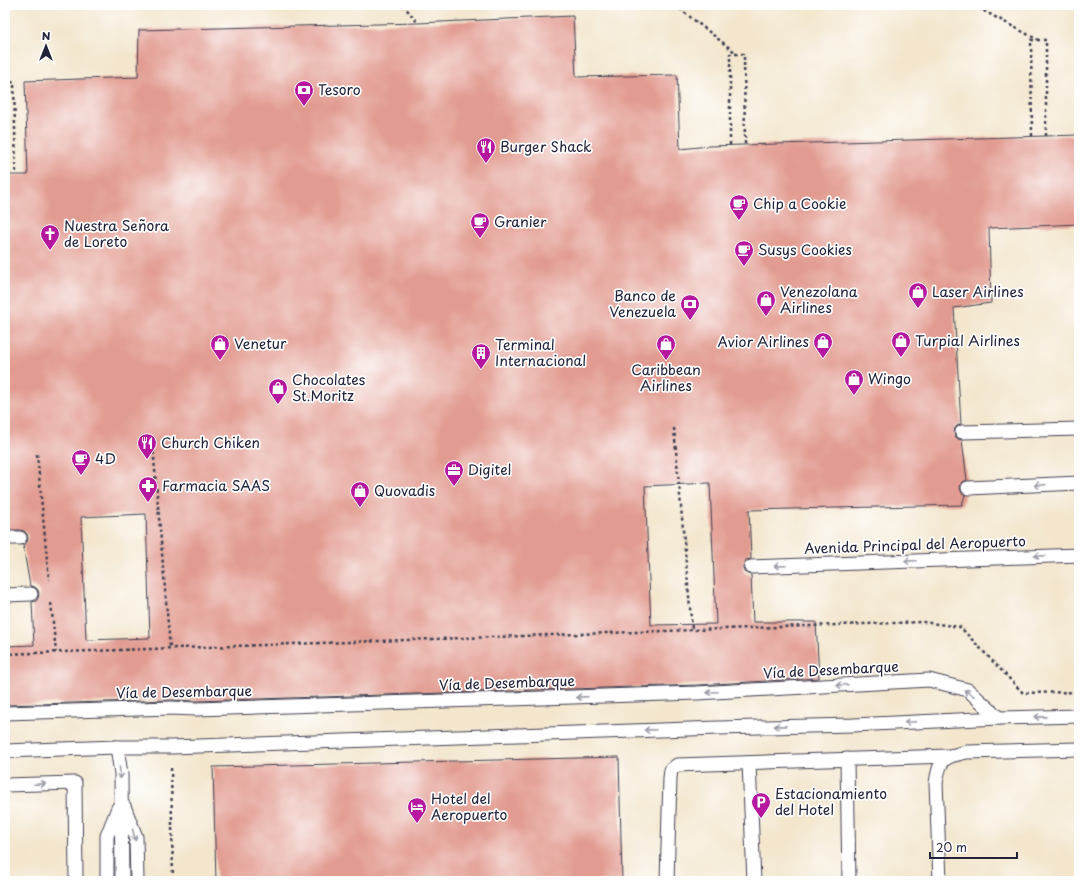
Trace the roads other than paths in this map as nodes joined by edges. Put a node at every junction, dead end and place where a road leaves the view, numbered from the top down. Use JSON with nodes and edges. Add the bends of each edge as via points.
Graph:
{"nodes":[{"id":1,"x":1079,"y":429,"type":"edge"},
{"id":2,"x":962,"y":432,"type":"dead end"},
{"id":3,"x":1079,"y":483,"type":"edge"},
{"id":4,"x":968,"y":488,"type":"dead end"},
{"id":5,"x":5,"y":538,"type":"edge"},
{"id":6,"x":20,"y":538,"type":"dead end"},
{"id":7,"x":1079,"y":555,"type":"edge"},
{"id":8,"x":751,"y":567,"type":"dead end"},
{"id":9,"x":31,"y":594,"type":"dead end"},
{"id":10,"x":5,"y":595,"type":"edge"},
{"id":11,"x":5,"y":713,"type":"edge"},
{"id":12,"x":1079,"y":716,"type":"edge"},
{"id":13,"x":999,"y":718,"type":"junction"},
{"id":14,"x":117,"y":747,"type":"junction"},
{"id":15,"x":1079,"y":749,"type":"edge"},
{"id":16,"x":5,"y":751,"type":"edge"},
{"id":17,"x":949,"y":756,"type":"junction"},
{"id":18,"x":847,"y":759,"type":"junction"},
{"id":19,"x":749,"y":763,"type":"junction"},
{"id":20,"x":5,"y":786,"type":"edge"},
{"id":21,"x":121,"y":799,"type":"junction"},
{"id":22,"x":76,"y":881,"type":"edge"},
{"id":23,"x":107,"y":881,"type":"edge"},
{"id":24,"x":122,"y":881,"type":"edge"},
{"id":25,"x":137,"y":881,"type":"edge"},
{"id":26,"x":667,"y":881,"type":"edge"},
{"id":27,"x":754,"y":881,"type":"edge"},
{"id":28,"x":849,"y":881,"type":"edge"},
{"id":29,"x":940,"y":881,"type":"edge"}],
"edges":[{"from":1,"to":2,"type":"lane"},
{"from":3,"to":4,"type":"lane","one_way":true},
{"from":5,"to":6,"type":"lane"},
{"from":7,"to":8,"type":"lane","name":"Avenida Principal del Aeropuerto","one_way":true},
{"from":9,"to":10,"type":"lane"},
{"from":13,"to":11,"type":"lane","name":"Vía de Desembarque","one_way":true,"via":[[968,690],[929,680],[689,693]]},
{"from":12,"to":13,"type":"lane","one_way":true},
{"from":13,"to":14,"type":"lane","one_way":true,"via":[[853,725]]},
{"from":14,"to":16,"type":"lane"},
{"from":14,"to":21,"type":"lane","one_way":true},
{"from":15,"to":17,"type":"lane","via":[[967,752]]},
{"from":17,"to":18,"type":"lane"},
{"from":17,"to":29,"type":"lane","via":[[939,768],[936,783]]},
{"from":18,"to":19,"type":"lane"},
{"from":18,"to":28,"type":"lane"},
{"from":19,"to":26,"type":"lane","via":[[678,765],[671,770]]},
{"from":19,"to":27,"type":"lane"},
{"from":20,"to":22,"type":"lane","one_way":true,"via":[[75,783]]},
{"from":21,"to":23,"type":"lane","via":[[107,836]]},
{"from":21,"to":24,"type":"lane"},
{"from":21,"to":25,"type":"lane","one_way":true,"via":[[136,837]]}]}
